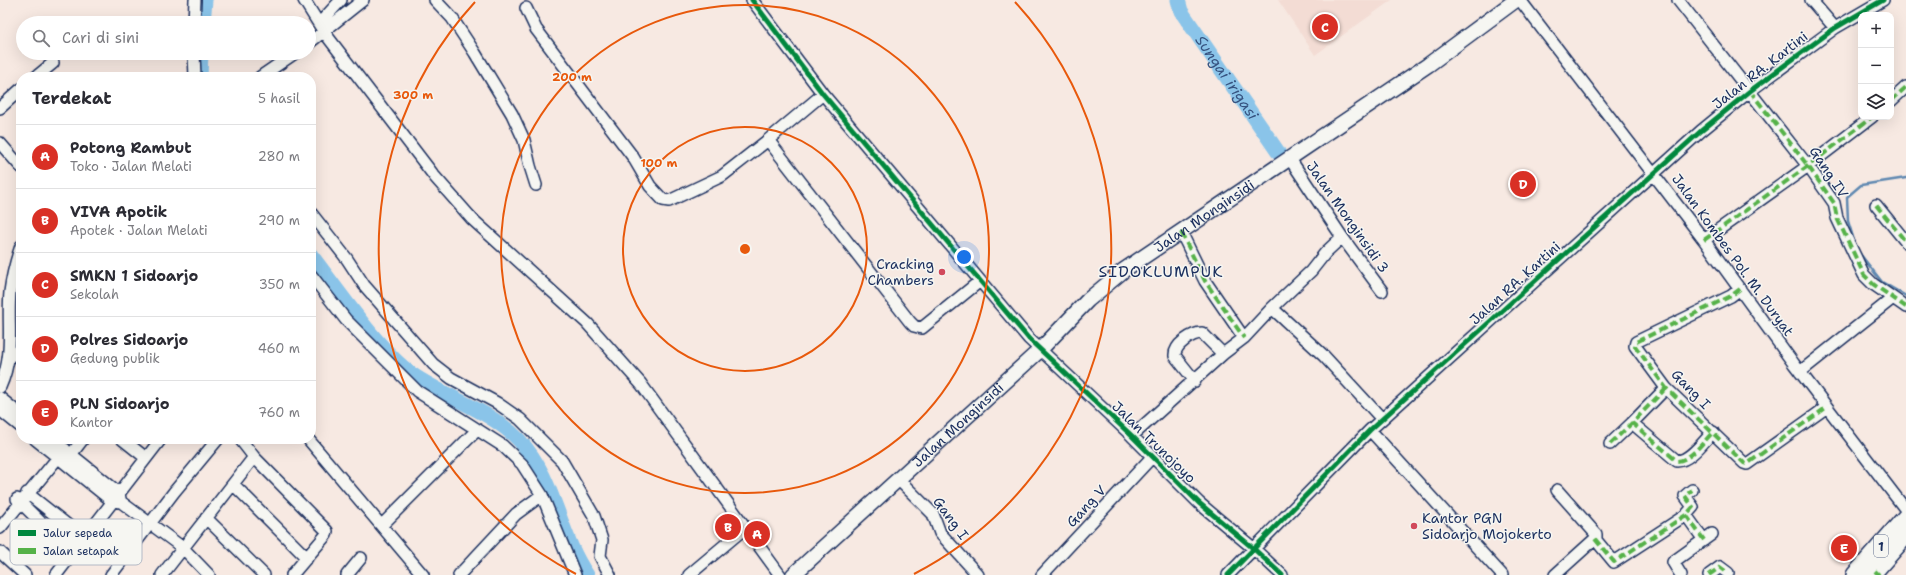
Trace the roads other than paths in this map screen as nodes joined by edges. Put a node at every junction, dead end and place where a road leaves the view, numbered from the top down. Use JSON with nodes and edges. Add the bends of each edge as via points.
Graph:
{"nodes":[{"id":1,"x":195,"y":0,"type":"edge"},
{"id":2,"x":304,"y":0,"type":"edge"},
{"id":3,"x":341,"y":0,"type":"edge"},
{"id":4,"x":363,"y":0,"type":"edge"},
{"id":5,"x":435,"y":0,"type":"edge"},
{"id":6,"x":752,"y":0,"type":"edge"},
{"id":7,"x":1516,"y":0,"type":"edge"},
{"id":8,"x":1520,"y":0,"type":"edge"},
{"id":9,"x":1678,"y":0,"type":"edge"},
{"id":10,"x":1811,"y":0,"type":"edge"},
{"id":11,"x":1883,"y":0,"type":"edge"},
{"id":12,"x":526,"y":8,"type":"dead end"},
{"id":13,"x":194,"y":16,"type":"edge"},
{"id":14,"x":314,"y":16,"type":"edge"},
{"id":15,"x":316,"y":19,"type":"edge"},
{"id":16,"x":322,"y":28,"type":"junction"},
{"id":17,"x":1835,"y":28,"type":"junction"},
{"id":18,"x":316,"y":35,"type":"edge"},
{"id":19,"x":194,"y":60,"type":"edge"},
{"id":20,"x":285,"y":60,"type":"edge"},
{"id":21,"x":53,"y":63,"type":"dead end"},
{"id":22,"x":42,"y":72,"type":"edge"},
{"id":23,"x":195,"y":72,"type":"edge"},
{"id":24,"x":267,"y":72,"type":"edge"},
{"id":25,"x":1906,"y":87,"type":"edge"},
{"id":26,"x":1750,"y":91,"type":"junction"},
{"id":27,"x":16,"y":94,"type":"edge"},
{"id":28,"x":823,"y":94,"type":"junction"},
{"id":29,"x":1894,"y":98,"type":"edge"},
{"id":30,"x":0,"y":108,"type":"edge"},
{"id":31,"x":1868,"y":120,"type":"edge"},
{"id":32,"x":768,"y":140,"type":"junction"},
{"id":33,"x":0,"y":143,"type":"edge"},
{"id":34,"x":1290,"y":159,"type":"junction"},
{"id":35,"x":16,"y":161,"type":"edge"},
{"id":36,"x":1808,"y":166,"type":"junction"},
{"id":37,"x":1654,"y":174,"type":"junction"},
{"id":38,"x":536,"y":185,"type":"dead end"},
{"id":39,"x":1876,"y":205,"type":"dead end"},
{"id":40,"x":316,"y":219,"type":"edge"},
{"id":41,"x":1181,"y":232,"type":"junction"},
{"id":42,"x":1342,"y":237,"type":"junction"},
{"id":43,"x":1704,"y":240,"type":"junction"},
{"id":44,"x":1906,"y":242,"type":"edge"},
{"id":45,"x":16,"y":263,"type":"edge"},
{"id":46,"x":316,"y":281,"type":"edge"},
{"id":47,"x":980,"y":281,"type":"junction"},
{"id":48,"x":1740,"y":289,"type":"junction"},
{"id":49,"x":1382,"y":291,"type":"dead end"},
{"id":50,"x":1893,"y":298,"type":"junction"},
{"id":51,"x":1906,"y":307,"type":"edge"},
{"id":52,"x":1272,"y":308,"type":"junction"},
{"id":53,"x":1244,"y":338,"type":"junction"},
{"id":54,"x":9,"y":350,"type":"junction"},
{"id":55,"x":1040,"y":350,"type":"junction"},
{"id":56,"x":1223,"y":354,"type":"junction"},
{"id":57,"x":16,"y":355,"type":"edge"},
{"id":58,"x":1800,"y":372,"type":"junction"},
{"id":59,"x":1195,"y":381,"type":"junction"},
{"id":60,"x":0,"y":387,"type":"edge"},
{"id":61,"x":1666,"y":388,"type":"junction"},
{"id":62,"x":0,"y":398,"type":"edge"},
{"id":63,"x":1827,"y":407,"type":"junction"},
{"id":64,"x":0,"y":410,"type":"edge"},
{"id":65,"x":16,"y":411,"type":"edge"},
{"id":66,"x":1382,"y":419,"type":"junction"},
{"id":67,"x":16,"y":423,"type":"edge"},
{"id":68,"x":1632,"y":423,"type":"junction"},
{"id":69,"x":477,"y":430,"type":"junction"},
{"id":70,"x":1370,"y":430,"type":"junction"},
{"id":71,"x":1713,"y":432,"type":"junction"},
{"id":72,"x":1132,"y":436,"type":"junction"},
{"id":73,"x":45,"y":444,"type":"edge"},
{"id":74,"x":75,"y":444,"type":"edge"},
{"id":75,"x":128,"y":444,"type":"edge"},
{"id":76,"x":157,"y":444,"type":"edge"},
{"id":77,"x":214,"y":444,"type":"edge"},
{"id":78,"x":244,"y":444,"type":"edge"},
{"id":79,"x":312,"y":444,"type":"edge"},
{"id":80,"x":1610,"y":444,"type":"dead end"},
{"id":81,"x":60,"y":452,"type":"edge"},
{"id":82,"x":254,"y":457,"type":"junction"},
{"id":83,"x":1152,"y":457,"type":"junction"},
{"id":84,"x":146,"y":458,"type":"junction"},
{"id":85,"x":898,"y":479,"type":"junction"},
{"id":86,"x":233,"y":484,"type":"junction"},
{"id":87,"x":1557,"y":490,"type":"dead end"},
{"id":88,"x":1692,"y":490,"type":"dead end"},
{"id":89,"x":27,"y":493,"type":"junction"},
{"id":90,"x":542,"y":495,"type":"junction"},
{"id":91,"x":117,"y":499,"type":"junction"},
{"id":92,"x":19,"y":500,"type":"junction"},
{"id":93,"x":1691,"y":509,"type":"junction"},
{"id":94,"x":1906,"y":510,"type":"edge"},
{"id":95,"x":1906,"y":517,"type":"edge"},
{"id":96,"x":206,"y":518,"type":"junction"},
{"id":97,"x":0,"y":519,"type":"edge"},
{"id":98,"x":38,"y":519,"type":"edge"},
{"id":99,"x":60,"y":519,"type":"edge"},
{"id":100,"x":100,"y":519,"type":"edge"},
{"id":101,"x":151,"y":524,"type":"junction"},
{"id":102,"x":382,"y":525,"type":"junction"},
{"id":103,"x":0,"y":528,"type":"edge"},
{"id":104,"x":745,"y":528,"type":"junction"},
{"id":105,"x":142,"y":535,"type":"edge"},
{"id":106,"x":1906,"y":536,"type":"edge"},
{"id":107,"x":1595,"y":539,"type":"junction"},
{"id":108,"x":182,"y":548,"type":"junction"},
{"id":109,"x":1253,"y":548,"type":"junction"},
{"id":110,"x":0,"y":552,"type":"edge"},
{"id":111,"x":307,"y":558,"type":"junction"},
{"id":112,"x":361,"y":558,"type":"dead end"},
{"id":113,"x":10,"y":561,"type":"edge"},
{"id":114,"x":0,"y":562,"type":"edge"},
{"id":115,"x":14,"y":565,"type":"edge"},
{"id":116,"x":64,"y":565,"type":"edge"},
{"id":117,"x":119,"y":565,"type":"edge"},
{"id":118,"x":1728,"y":573,"type":"dead end"},
{"id":119,"x":1875,"y":574,"type":"edge"},
{"id":120,"x":14,"y":575,"type":"edge"},
{"id":121,"x":25,"y":575,"type":"edge"},
{"id":122,"x":56,"y":575,"type":"edge"},
{"id":123,"x":111,"y":575,"type":"edge"},
{"id":124,"x":162,"y":575,"type":"edge"},
{"id":125,"x":209,"y":575,"type":"edge"},
{"id":126,"x":264,"y":575,"type":"edge"},
{"id":127,"x":292,"y":575,"type":"edge"},
{"id":128,"x":347,"y":575,"type":"edge"},
{"id":129,"x":423,"y":575,"type":"edge"},
{"id":130,"x":459,"y":575,"type":"edge"},
{"id":131,"x":575,"y":575,"type":"edge"},
{"id":132,"x":610,"y":575,"type":"edge"},
{"id":133,"x":689,"y":575,"type":"edge"},
{"id":134,"x":780,"y":575,"type":"edge"},
{"id":135,"x":793,"y":575,"type":"edge"},
{"id":136,"x":978,"y":575,"type":"edge"},
{"id":137,"x":1042,"y":575,"type":"edge"},
{"id":138,"x":1228,"y":575,"type":"edge"},
{"id":139,"x":1282,"y":575,"type":"edge"},
{"id":140,"x":1502,"y":575,"type":"edge"},
{"id":141,"x":1555,"y":575,"type":"edge"},
{"id":142,"x":1681,"y":575,"type":"edge"},
{"id":143,"x":1708,"y":575,"type":"edge"},
{"id":144,"x":1855,"y":575,"type":"edge"}],
"edges":[{"from":1,"to":13,"type":"street"},
{"from":2,"to":14,"type":"street"},
{"from":3,"to":16,"type":"street"},
{"from":4,"to":16,"type":"street"},
{"from":5,"to":38,"type":"street","via":[[452,18],[512,114],[524,140]]},
{"from":6,"to":28,"type":"street","name":"Jalan Trunojoyo"},
{"from":7,"to":34,"type":"main road","name":"Jalan Monginsidi","via":[[1428,65]]},
{"from":8,"to":37,"type":"street","name":"Jalan Kombes Pol. M. Duryat"},
{"from":9,"to":26,"type":"street"},
{"from":10,"to":17,"type":"street"},
{"from":11,"to":17,"type":"street","name":"Jalan RA. Kartini"},
{"from":12,"to":32,"type":"street","via":[[536,29],[633,157],[650,186],[663,200],[669,201],[722,176]]},
{"from":15,"to":16,"type":"street"},
{"from":16,"to":18,"type":"street"},
{"from":16,"to":104,"type":"street","via":[[435,177],[472,219],[586,323],[641,384]]},
{"from":17,"to":26,"type":"street","name":"Jalan RA. Kartini"},
{"from":19,"to":23,"type":"street"},
{"from":20,"to":24,"type":"street"},
{"from":21,"to":22,"type":"street"},
{"from":25,"to":29,"type":"street"},
{"from":26,"to":36,"type":"street","name":"Gang IV"},
{"from":26,"to":37,"type":"street","name":"Jalan RA. Kartini"},
{"from":27,"to":30,"type":"street"},
{"from":28,"to":32,"type":"street"},
{"from":28,"to":47,"type":"street","name":"Jalan Trunojoyo"},
{"from":31,"to":36,"type":"street"},
{"from":32,"to":47,"type":"street","via":[[914,326],[922,328],[929,324]]},
{"from":33,"to":35,"type":"street"},
{"from":34,"to":41,"type":"main road","name":"Jalan Monginsidi"},
{"from":34,"to":42,"type":"street","name":"Jalan Monginsidi 3"},
{"from":36,"to":43,"type":"street"},
{"from":36,"to":50,"type":"street","name":"Gang IV","via":[[1834,203],[1837,218],[1861,271],[1873,284]]},
{"from":37,"to":43,"type":"street","name":"Jalan Kombes Pol. M. Duryat"},
{"from":37,"to":66,"type":"street","name":"Jalan RA. Kartini"},
{"from":39,"to":44,"type":"street"},
{"from":40,"to":132,"type":"street","via":[[364,285],[433,364],[451,378],[497,403],[520,419],[562,461],[594,516],[602,540],[600,556]]},
{"from":41,"to":53,"type":"street","via":[[1205,281]]},
{"from":41,"to":55,"type":"main road","name":"Jalan Monginsidi","via":[[1124,270],[1088,300]]},
{"from":42,"to":49,"type":"street","name":"Jalan Monginsidi 3"},
{"from":42,"to":52,"type":"street"},
{"from":43,"to":48,"type":"street","name":"Jalan Kombes Pol. M. Duryat"},
{"from":45,"to":54,"type":"street","via":[[10,292]]},
{"from":46,"to":69,"type":"street","via":[[346,320],[403,379],[425,398]]},
{"from":47,"to":55,"type":"street","name":"Jalan Trunojoyo"},
{"from":48,"to":58,"type":"street","name":"Jalan Kombes Pol. M. Duryat"},
{"from":48,"to":61,"type":"street","name":"Gang I","via":[[1731,296],[1636,342],[1635,346]]},
{"from":50,"to":51,"type":"street","name":"Gang IV"},
{"from":50,"to":58,"type":"street"},
{"from":52,"to":53,"type":"street"},
{"from":52,"to":66,"type":"street","via":[[1324,356]]},
{"from":53,"to":56,"type":"street"},
{"from":54,"to":57,"type":"street"},
{"from":54,"to":60,"type":"street","via":[[6,373]]},
{"from":55,"to":72,"type":"street","name":"Jalan Trunojoyo"},
{"from":55,"to":85,"type":"main road","name":"Jalan Monginsidi"},
{"from":56,"to":59,"type":"street"},
{"from":56,"to":59,"type":"street","via":[[1202,333],[1190,336],[1181,344],[1176,350],[1176,356]]},
{"from":58,"to":63,"type":"street","name":"Jalan Kombes Pol. M. Duryat"},
{"from":59,"to":72,"type":"street"},
{"from":61,"to":68,"type":"street"},
{"from":61,"to":71,"type":"street","name":"Gang I"},
{"from":62,"to":65,"type":"street"},
{"from":63,"to":71,"type":"street","name":"Gang I","via":[[1747,464]]},
{"from":63,"to":94,"type":"street","name":"Jalan Kombes Pol. M. Duryat"},
{"from":64,"to":67,"type":"street"},
{"from":66,"to":70,"type":"street","name":"Jalan RA. Kartini"},
{"from":68,"to":71,"type":"street","via":[[1678,461],[1689,456]]},
{"from":68,"to":80,"type":"street"},
{"from":69,"to":90,"type":"street","via":[[516,457],[534,479]]},
{"from":69,"to":102,"type":"street"},
{"from":70,"to":109,"type":"street","name":"Jalan RA. Kartini"},
{"from":70,"to":140,"type":"street"},
{"from":72,"to":83,"type":"street","name":"Jalan Trunojoyo"},
{"from":73,"to":81,"type":"street"},
{"from":74,"to":81,"type":"street"},
{"from":75,"to":84,"type":"street"},
{"from":76,"to":84,"type":"street"},
{"from":77,"to":101,"type":"street"},
{"from":78,"to":82,"type":"street"},
{"from":79,"to":102,"type":"street"},
{"from":81,"to":89,"type":"street"},
{"from":81,"to":91,"type":"street"},
{"from":81,"to":92,"type":"street"},
{"from":82,"to":86,"type":"street"},
{"from":82,"to":111,"type":"street","via":[[327,531]]},
{"from":83,"to":109,"type":"street","name":"Jalan Trunojoyo","via":[[1199,504]]},
{"from":83,"to":137,"type":"street","name":"Gang V"},
{"from":84,"to":91,"type":"street"},
{"from":85,"to":135,"type":"main road","name":"Jalan Monginsidi"},
{"from":85,"to":136,"type":"street","name":"Gang I","via":[[933,514],[940,532]]},
{"from":86,"to":96,"type":"street"},
{"from":86,"to":111,"type":"street"},
{"from":87,"to":107,"type":"street","via":[[1596,534]]},
{"from":88,"to":93,"type":"street","via":[[1685,496]]},
{"from":89,"to":92,"type":"street"},
{"from":89,"to":99,"type":"street"},
{"from":90,"to":130,"type":"street","via":[[516,514]]},
{"from":90,"to":131,"type":"street"},
{"from":91,"to":100,"type":"street"},
{"from":91,"to":101,"type":"street"},
{"from":92,"to":97,"type":"street"},
{"from":92,"to":98,"type":"street"},
{"from":92,"to":103,"type":"street"},
{"from":93,"to":107,"type":"street","via":[[1614,562]]},
{"from":93,"to":142,"type":"street","via":[[1708,537],[1674,562]]},
{"from":95,"to":144,"type":"highway","number":"1"},
{"from":96,"to":108,"type":"street"},
{"from":96,"to":126,"type":"street"},
{"from":101,"to":105,"type":"street"},
{"from":101,"to":108,"type":"street"},
{"from":102,"to":129,"type":"street"},
{"from":104,"to":133,"type":"street"},
{"from":104,"to":134,"type":"street"},
{"from":106,"to":119,"type":"highway","number":"1"},
{"from":107,"to":141,"type":"street"},
{"from":108,"to":124,"type":"street"},
{"from":108,"to":125,"type":"street"},
{"from":109,"to":138,"type":"street","name":"Jalan RA. Kartini"},
{"from":109,"to":139,"type":"street","name":"Jalan Trunojoyo"},
{"from":110,"to":113,"type":"street"},
{"from":111,"to":127,"type":"street"},
{"from":112,"to":128,"type":"street"},
{"from":114,"to":120,"type":"street"},
{"from":115,"to":121,"type":"street"},
{"from":116,"to":122,"type":"street"},
{"from":117,"to":123,"type":"street"},
{"from":118,"to":143,"type":"street","via":[[1720,567]]}]}
